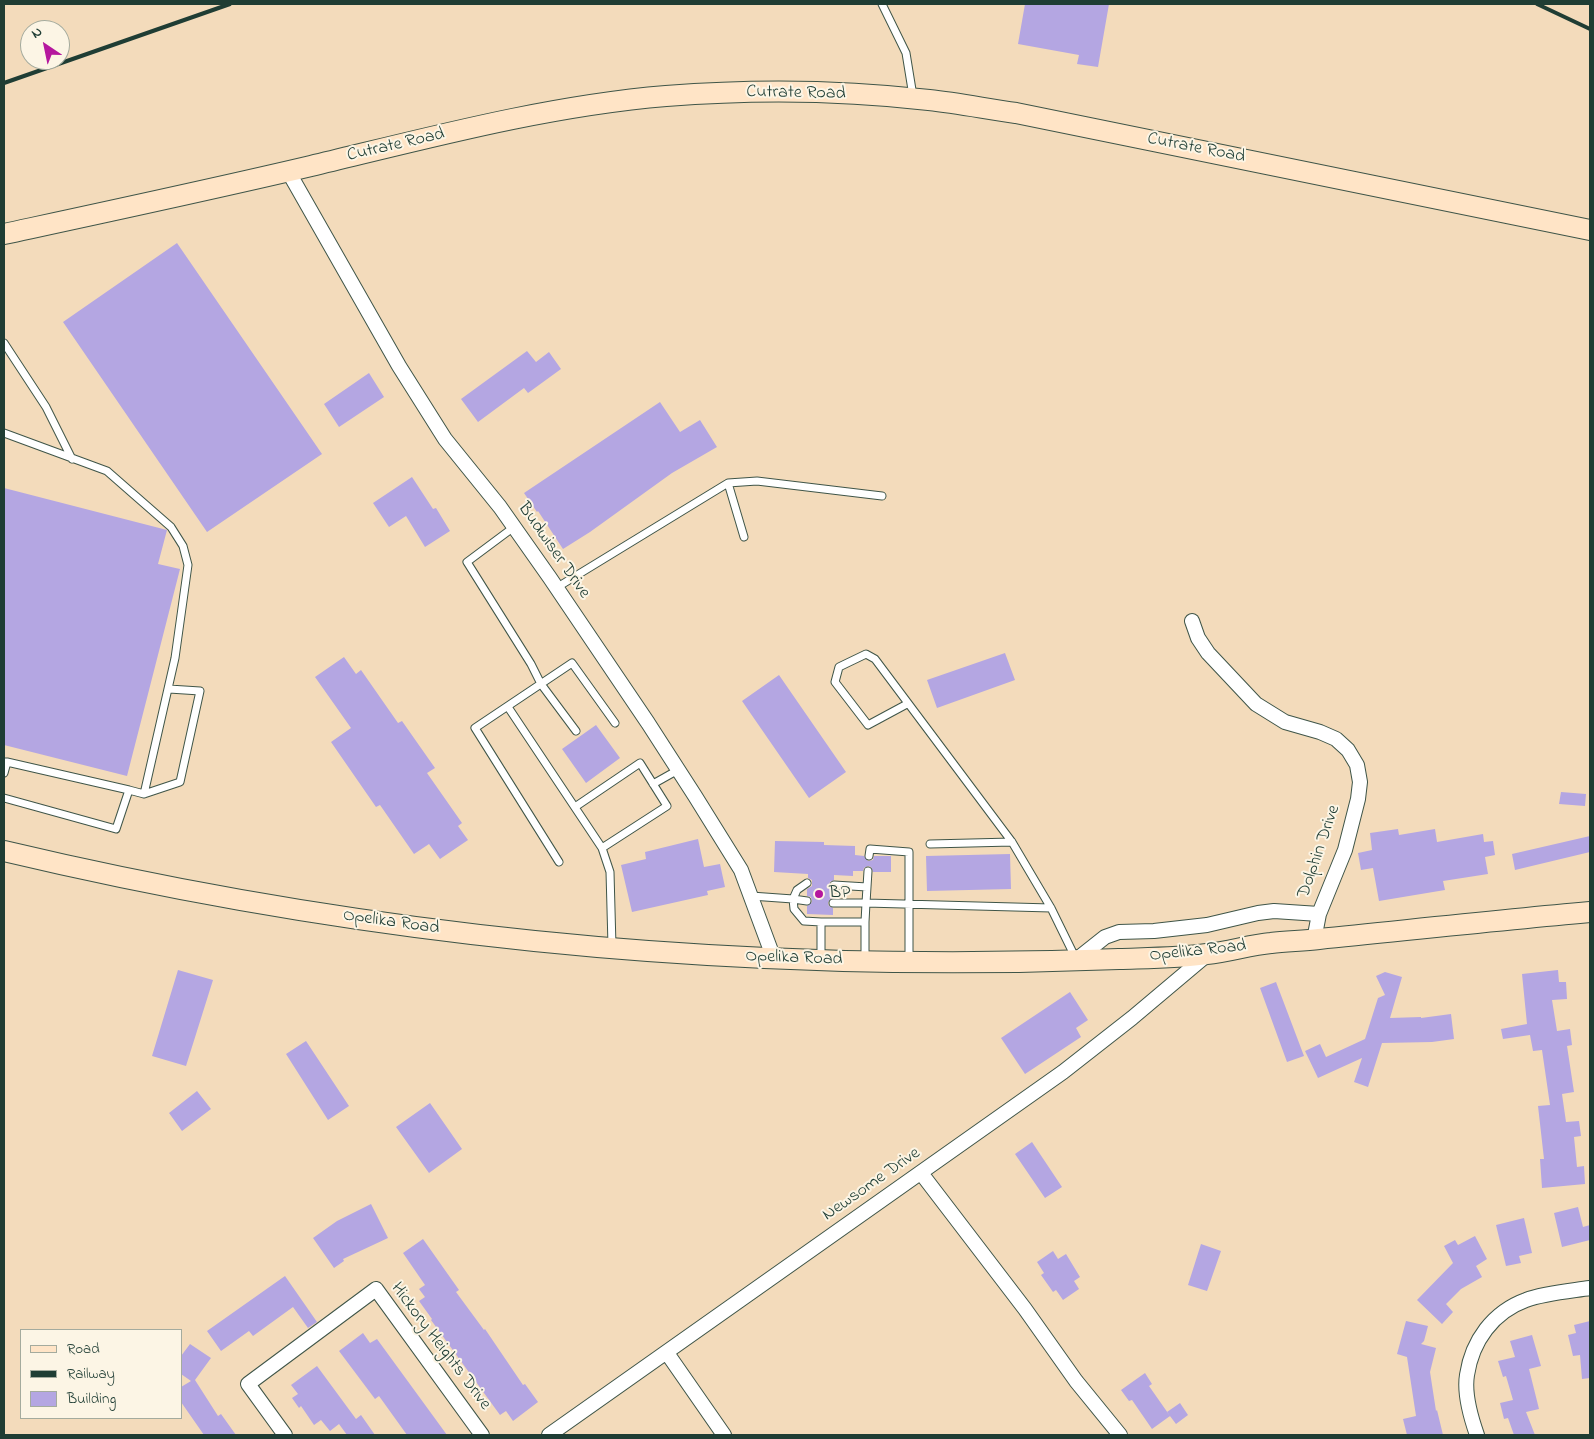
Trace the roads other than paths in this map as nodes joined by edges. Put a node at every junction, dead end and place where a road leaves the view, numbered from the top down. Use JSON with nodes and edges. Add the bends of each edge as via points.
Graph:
{"nodes":[{"id":1,"x":882,"y":4,"type":"edge"},
{"id":2,"x":914,"y":98,"type":"junction"},
{"id":3,"x":288,"y":172,"type":"junction"},
{"id":4,"x":1590,"y":230,"type":"edge"},
{"id":5,"x":4,"y":234,"type":"edge"},
{"id":6,"x":4,"y":343,"type":"edge"},
{"id":7,"x":4,"y":433,"type":"edge"},
{"id":8,"x":72,"y":459,"type":"junction"},
{"id":9,"x":728,"y":483,"type":"junction"},
{"id":10,"x":882,"y":496,"type":"dead end"},
{"id":11,"x":514,"y":527,"type":"junction"},
{"id":12,"x":744,"y":537,"type":"dead end"},
{"id":13,"x":556,"y":588,"type":"junction"},
{"id":14,"x":1192,"y":621,"type":"dead end"},
{"id":15,"x":541,"y":684,"type":"junction"},
{"id":16,"x":169,"y":689,"type":"junction"},
{"id":17,"x":907,"y":704,"type":"junction"},
{"id":18,"x":508,"y":707,"type":"junction"},
{"id":19,"x":615,"y":723,"type":"dead end"},
{"id":20,"x":576,"y":730,"type":"dead end"},
{"id":21,"x":5,"y":762,"type":"edge"},
{"id":22,"x":678,"y":770,"type":"junction"},
{"id":23,"x":4,"y":773,"type":"edge"},
{"id":24,"x":653,"y":784,"type":"junction"},
{"id":25,"x":129,"y":790,"type":"junction"},
{"id":26,"x":144,"y":794,"type":"junction"},
{"id":27,"x":4,"y":798,"type":"edge"},
{"id":28,"x":575,"y":807,"type":"junction"},
{"id":29,"x":1012,"y":842,"type":"junction"},
{"id":30,"x":930,"y":844,"type":"dead end"},
{"id":31,"x":602,"y":848,"type":"junction"},
{"id":32,"x":4,"y":851,"type":"edge"},
{"id":33,"x":869,"y":856,"type":"dead end"},
{"id":34,"x":559,"y":862,"type":"dead end"},
{"id":35,"x":868,"y":871,"type":"dead end"},
{"id":36,"x":808,"y":883,"type":"dead end"},
{"id":37,"x":834,"y":885,"type":"dead end"},
{"id":38,"x":867,"y":888,"type":"junction"},
{"id":39,"x":751,"y":896,"type":"junction"},
{"id":40,"x":793,"y":899,"type":"junction"},
{"id":41,"x":807,"y":901,"type":"dead end"},
{"id":42,"x":833,"y":903,"type":"dead end"},
{"id":43,"x":866,"y":903,"type":"junction"},
{"id":44,"x":908,"y":905,"type":"junction"},
{"id":45,"x":1051,"y":908,"type":"junction"},
{"id":46,"x":1590,"y":912,"type":"edge"},
{"id":47,"x":1318,"y":914,"type":"junction"},
{"id":48,"x":820,"y":922,"type":"junction"},
{"id":49,"x":865,"y":922,"type":"junction"},
{"id":50,"x":1314,"y":940,"type":"junction"},
{"id":51,"x":612,"y":948,"type":"junction"},
{"id":52,"x":1208,"y":954,"type":"junction"},
{"id":53,"x":774,"y":959,"type":"junction"},
{"id":54,"x":821,"y":960,"type":"junction"},
{"id":55,"x":1076,"y":960,"type":"junction"},
{"id":56,"x":865,"y":961,"type":"junction"},
{"id":57,"x":909,"y":961,"type":"junction"},
{"id":58,"x":921,"y":1173,"type":"junction"},
{"id":59,"x":1590,"y":1288,"type":"edge"},
{"id":60,"x":667,"y":1353,"type":"junction"},
{"id":61,"x":285,"y":1435,"type":"edge"},
{"id":62,"x":482,"y":1435,"type":"edge"},
{"id":63,"x":549,"y":1435,"type":"edge"},
{"id":64,"x":724,"y":1435,"type":"edge"},
{"id":65,"x":1120,"y":1435,"type":"edge"},
{"id":66,"x":1477,"y":1435,"type":"edge"}],
"edges":[{"from":1,"to":2,"type":"lane","via":[[906,53]]},
{"from":2,"to":3,"type":"street","name":"Cutrate Road","via":[[754,92],[665,96],[578,107]]},
{"from":2,"to":4,"type":"street","name":"Cutrate Road","via":[[1016,113]]},
{"from":3,"to":5,"type":"street","name":"Cutrate Road"},
{"from":3,"to":11,"type":"street","name":"Budwiser Drive","via":[[445,439]]},
{"from":6,"to":8,"type":"lane","via":[[46,408]]},
{"from":7,"to":8,"type":"lane"},
{"from":8,"to":16,"type":"lane","via":[[107,471],[171,527],[184,546],[188,565]]},
{"from":9,"to":10,"type":"lane","via":[[757,481]]},
{"from":9,"to":12,"type":"lane"},
{"from":9,"to":13,"type":"lane"},
{"from":11,"to":13,"type":"street","name":"Budwiser Drive"},
{"from":11,"to":15,"type":"lane","via":[[467,562]]},
{"from":13,"to":22,"type":"street","name":"Budwiser Drive"},
{"from":14,"to":47,"type":"street","name":"Dolphin Drive","via":[[1208,653],[1256,704],[1285,722],[1336,739],[1357,765],[1358,799],[1345,850]]},
{"from":15,"to":18,"type":"lane"},
{"from":15,"to":19,"type":"lane","via":[[572,663]]},
{"from":15,"to":20,"type":"lane"},
{"from":16,"to":26,"type":"lane"},
{"from":16,"to":26,"type":"lane","via":[[200,691],[180,782]]},
{"from":17,"to":17,"type":"lane","via":[[875,659],[866,654],[839,666],[835,682],[868,725]]},
{"from":17,"to":29,"type":"lane"},
{"from":18,"to":28,"type":"lane"},
{"from":18,"to":34,"type":"lane","via":[[476,728]]},
{"from":21,"to":23,"type":"lane"},
{"from":21,"to":25,"type":"lane"},
{"from":22,"to":24,"type":"lane"},
{"from":22,"to":39,"type":"street","name":"Budwiser Drive","via":[[741,870]]},
{"from":24,"to":28,"type":"lane","via":[[640,763]]},
{"from":24,"to":31,"type":"lane","via":[[667,806]]},
{"from":25,"to":26,"type":"lane"},
{"from":25,"to":27,"type":"lane","via":[[116,829]]},
{"from":28,"to":31,"type":"lane"},
{"from":29,"to":30,"type":"lane"},
{"from":29,"to":45,"type":"lane"},
{"from":31,"to":51,"type":"lane","via":[[610,872]]},
{"from":32,"to":51,"type":"street","name":"Opelika Road","via":[[155,885],[347,918]]},
{"from":33,"to":44,"type":"lane","via":[[870,849],[908,852]]},
{"from":35,"to":38,"type":"lane"},
{"from":36,"to":40,"type":"lane","via":[[797,890]]},
{"from":37,"to":38,"type":"lane"},
{"from":38,"to":43,"type":"lane"},
{"from":39,"to":40,"type":"lane"},
{"from":39,"to":53,"type":"street","name":"Budwiser Drive"},
{"from":40,"to":41,"type":"lane"},
{"from":40,"to":48,"type":"lane","via":[[794,909],[804,921]]},
{"from":42,"to":43,"type":"lane"},
{"from":43,"to":44,"type":"lane"},
{"from":43,"to":49,"type":"lane"},
{"from":44,"to":45,"type":"lane"},
{"from":44,"to":57,"type":"lane"},
{"from":45,"to":55,"type":"lane"},
{"from":46,"to":50,"type":"street","name":"Opelika Road"},
{"from":47,"to":50,"type":"street","name":"Dolphin Drive"},
{"from":47,"to":55,"type":"street","via":[[1274,911],[1207,925],[1119,932],[1105,937]]},
{"from":48,"to":49,"type":"lane"},
{"from":48,"to":54,"type":"lane"},
{"from":49,"to":56,"type":"lane"},
{"from":50,"to":52,"type":"street","name":"Opelika Road","via":[[1269,943]]},
{"from":51,"to":53,"type":"street","name":"Opelika Road"},
{"from":52,"to":55,"type":"street","name":"Opelika Road"},
{"from":52,"to":58,"type":"street","name":"Newsome Drive","via":[[1063,1072]]},
{"from":53,"to":54,"type":"street","name":"Opelika Road"},
{"from":54,"to":56,"type":"street","name":"Opelika Road"},
{"from":55,"to":57,"type":"street","name":"Opelika Road"},
{"from":56,"to":57,"type":"street","name":"Opelika Road"},
{"from":58,"to":60,"type":"street","name":"Newsome Drive"},
{"from":58,"to":65,"type":"street"},
{"from":59,"to":66,"type":"street","via":[[1526,1300],[1496,1316],[1475,1344],[1466,1376],[1469,1410]]},
{"from":60,"to":63,"type":"street","name":"Newsome Drive"},
{"from":60,"to":64,"type":"street"},
{"from":61,"to":62,"type":"street","name":"Hickory Heights Drive","via":[[248,1384],[376,1289]]}]}
